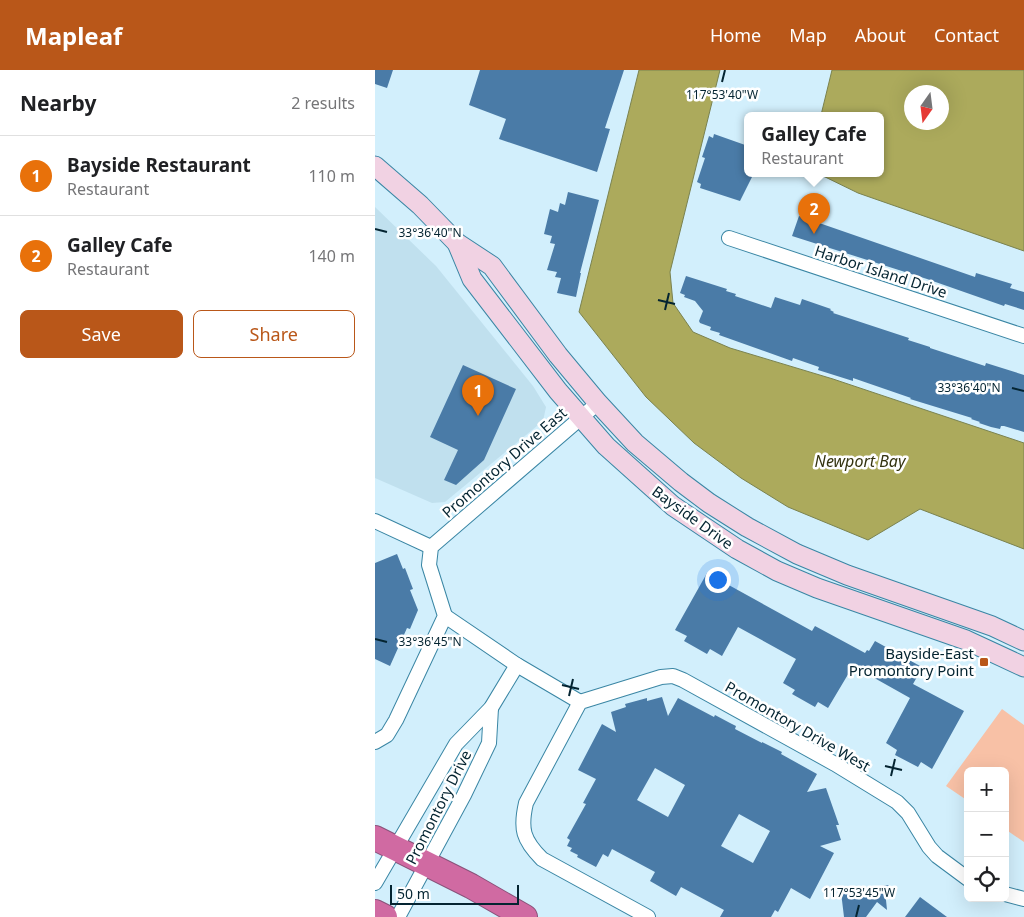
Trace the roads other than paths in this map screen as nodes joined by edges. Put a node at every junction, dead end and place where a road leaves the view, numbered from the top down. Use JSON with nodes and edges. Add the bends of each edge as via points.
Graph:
{"nodes":[{"id":1,"x":375,"y":166,"type":"edge"},
{"id":2,"x":729,"y":238,"type":"dead end"},
{"id":3,"x":457,"y":243,"type":"junction"},
{"id":4,"x":1024,"y":336,"type":"edge"},
{"id":5,"x":598,"y":403,"type":"junction"},
{"id":6,"x":580,"y":418,"type":"junction"},
{"id":7,"x":375,"y":521,"type":"edge"},
{"id":8,"x":431,"y":546,"type":"junction"},
{"id":9,"x":445,"y":616,"type":"junction"},
{"id":10,"x":1024,"y":641,"type":"edge"},
{"id":11,"x":517,"y":665,"type":"junction"},
{"id":12,"x":1024,"y":667,"type":"edge"},
{"id":13,"x":580,"y":702,"type":"junction"},
{"id":14,"x":491,"y":708,"type":"junction"},
{"id":15,"x":375,"y":742,"type":"edge"},
{"id":16,"x":385,"y":843,"type":"edge"},
{"id":17,"x":427,"y":864,"type":"junction"},
{"id":18,"x":964,"y":876,"type":"edge"},
{"id":19,"x":375,"y":883,"type":"edge"},
{"id":20,"x":1009,"y":895,"type":"edge"},
{"id":21,"x":1024,"y":899,"type":"edge"},
{"id":22,"x":375,"y":912,"type":"edge"},
{"id":23,"x":385,"y":917,"type":"edge"},
{"id":24,"x":398,"y":917,"type":"edge"},
{"id":25,"x":525,"y":917,"type":"edge"},
{"id":26,"x":649,"y":917,"type":"edge"}],
"edges":[{"from":1,"to":3,"type":"main road","name":"Bayside Drive"},
{"from":2,"to":4,"type":"street","name":"Harbor Island Drive"},
{"from":3,"to":5,"type":"main road","name":"Bayside Drive","via":[[493,266],[558,355]]},
{"from":3,"to":6,"type":"main road","name":"Bayside Drive","via":[[472,279]]},
{"from":5,"to":6,"type":"street","name":"Promontory Drive East"},
{"from":5,"to":10,"type":"main road","name":"Bayside Drive","via":[[635,443],[681,482],[755,532],[838,572],[951,610]]},
{"from":6,"to":8,"type":"street","name":"Promontory Drive East"},
{"from":6,"to":12,"type":"main road","name":"Bayside Drive","via":[[673,506],[737,549],[817,588],[966,640]]},
{"from":7,"to":8,"type":"street"},
{"from":8,"to":9,"type":"street","via":[[429,565]]},
{"from":9,"to":11,"type":"street"},
{"from":9,"to":15,"type":"street","via":[[396,720],[387,735]]},
{"from":11,"to":13,"type":"street"},
{"from":11,"to":14,"type":"street","name":"Promontory Drive"},
{"from":13,"to":18,"type":"street","name":"Promontory Drive West","via":[[661,677],[673,676],[683,680],[897,802],[937,856]]},
{"from":13,"to":26,"type":"street","via":[[526,803],[523,832],[529,846],[541,859]]},
{"from":14,"to":16,"type":"street","name":"Promontory Drive","via":[[456,744]]},
{"from":14,"to":17,"type":"street","name":"Promontory Drive","via":[[489,743]]},
{"from":16,"to":17,"type":"highway"},
{"from":16,"to":19,"type":"street","name":"Promontory Drive"},
{"from":17,"to":24,"type":"street","name":"Promontory Drive"},
{"from":17,"to":25,"type":"highway"},
{"from":20,"to":21,"type":"street"},
{"from":22,"to":23,"type":"highway"}]}
